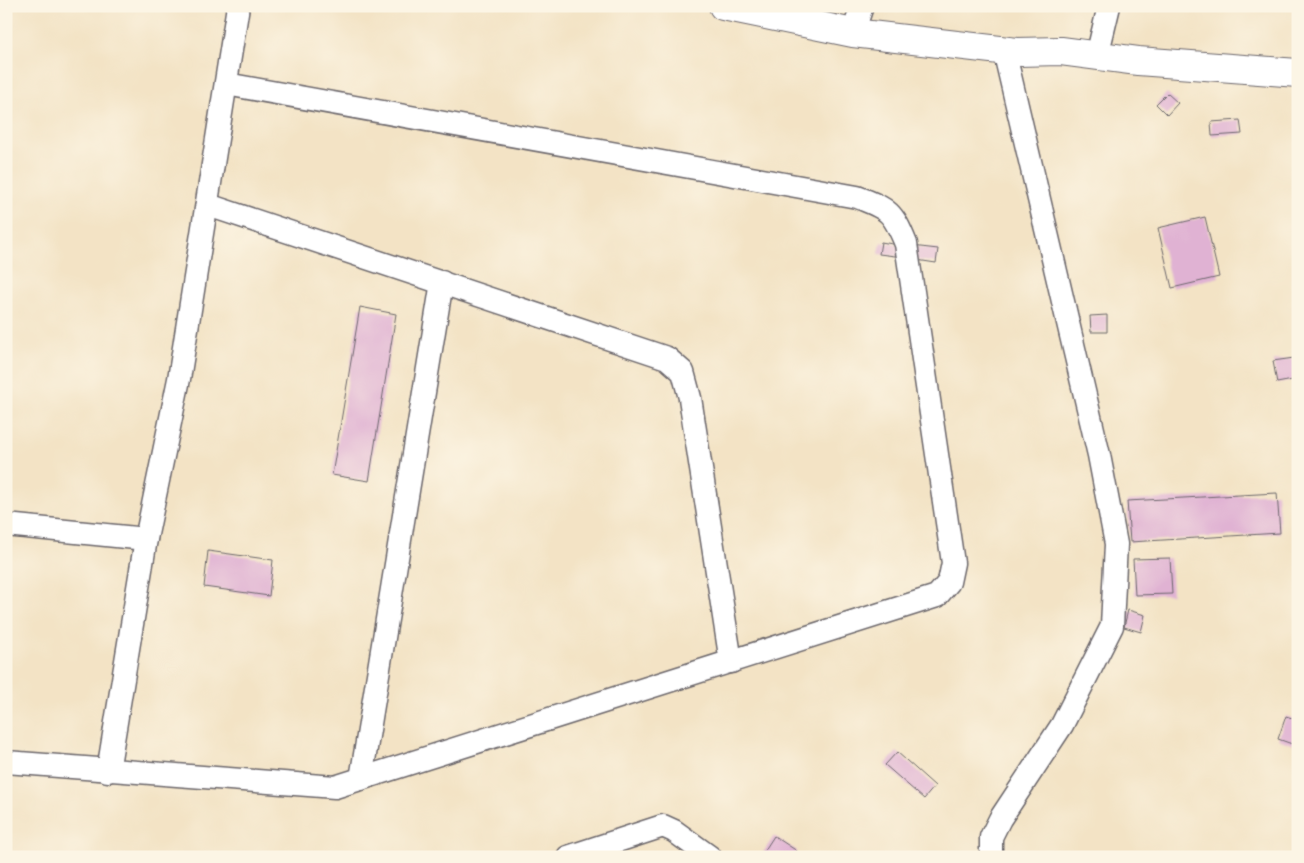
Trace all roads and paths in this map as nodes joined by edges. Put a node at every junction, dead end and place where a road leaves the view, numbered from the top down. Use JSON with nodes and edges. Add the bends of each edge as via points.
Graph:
{"nodes":[{"id":1,"x":238,"y":6,"type":"edge"},
{"id":2,"x":723,"y":6,"type":"edge"},
{"id":3,"x":862,"y":6,"type":"edge"},
{"id":4,"x":1109,"y":6,"type":"edge"},
{"id":5,"x":853,"y":33,"type":"junction"},
{"id":6,"x":1004,"y":50,"type":"junction"},
{"id":7,"x":1097,"y":56,"type":"junction"},
{"id":8,"x":1298,"y":73,"type":"edge"},
{"id":9,"x":226,"y":84,"type":"junction"},
{"id":10,"x":208,"y":205,"type":"junction"},
{"id":11,"x":442,"y":282,"type":"junction"},
{"id":12,"x":6,"y":525,"type":"edge"},
{"id":13,"x":146,"y":539,"type":"junction"},
{"id":14,"x":731,"y":662,"type":"junction"},
{"id":15,"x":6,"y":762,"type":"edge"},
{"id":16,"x":108,"y":771,"type":"junction"},
{"id":17,"x":361,"y":779,"type":"junction"},
{"id":18,"x":568,"y":857,"type":"edge"},
{"id":19,"x":710,"y":857,"type":"edge"},
{"id":20,"x":991,"y":857,"type":"edge"}],
"edges":[{"from":1,"to":9,"type":"street"},
{"from":2,"to":5,"type":"street"},
{"from":3,"to":5,"type":"street"},
{"from":4,"to":7,"type":"street"},
{"from":5,"to":6,"type":"street"},
{"from":6,"to":7,"type":"street","via":[[1061,51]]},
{"from":6,"to":20,"type":"street","via":[[1099,455],[1116,544],[1112,626],[1062,725],[991,836]]},
{"from":7,"to":8,"type":"street"},
{"from":9,"to":10,"type":"street"},
{"from":9,"to":14,"type":"street","via":[[857,197],[881,206],[896,218],[906,244],[952,563],[949,582],[937,596]]},
{"from":10,"to":11,"type":"street"},
{"from":10,"to":13,"type":"street","via":[[180,379]]},
{"from":11,"to":14,"type":"street","via":[[667,358],[683,372],[690,398]]},
{"from":11,"to":17,"type":"street"},
{"from":12,"to":13,"type":"street"},
{"from":13,"to":16,"type":"street"},
{"from":14,"to":17,"type":"street"},
{"from":15,"to":16,"type":"street"},
{"from":16,"to":17,"type":"street","via":[[335,787]]},
{"from":18,"to":19,"type":"street","via":[[663,826]]}]}
